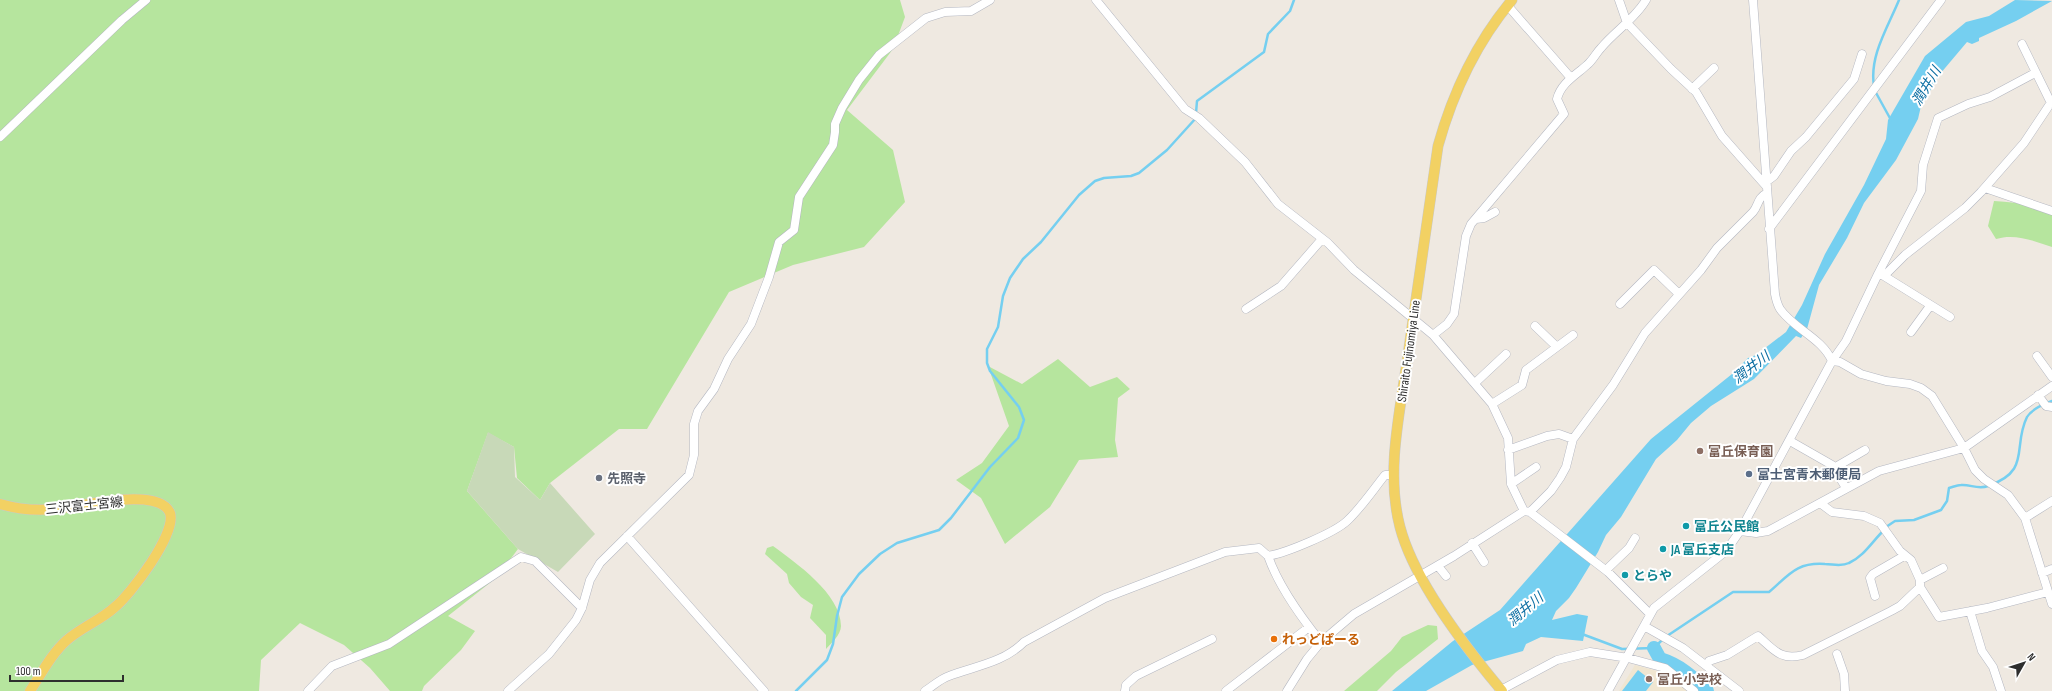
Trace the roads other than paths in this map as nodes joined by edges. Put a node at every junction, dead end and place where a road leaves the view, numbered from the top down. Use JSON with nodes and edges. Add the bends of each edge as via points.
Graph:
{"nodes":[{"id":1,"x":146,"y":0,"type":"edge"},
{"id":2,"x":990,"y":0,"type":"edge"},
{"id":3,"x":1096,"y":0,"type":"edge"},
{"id":4,"x":1619,"y":0,"type":"edge"},
{"id":5,"x":1646,"y":0,"type":"edge"},
{"id":6,"x":1753,"y":0,"type":"edge"},
{"id":7,"x":1941,"y":0,"type":"edge"},
{"id":8,"x":1510,"y":3,"type":"edge"},
{"id":9,"x":1626,"y":23,"type":"junction"},
{"id":10,"x":2022,"y":44,"type":"dead end"},
{"id":11,"x":1862,"y":54,"type":"dead end"},
{"id":12,"x":1714,"y":68,"type":"dead end"},
{"id":13,"x":2035,"y":73,"type":"junction"},
{"id":14,"x":1571,"y":78,"type":"junction"},
{"id":15,"x":1692,"y":88,"type":"junction"},
{"id":16,"x":2051,"y":102,"type":"edge"},
{"id":17,"x":0,"y":137,"type":"edge"},
{"id":18,"x":1767,"y":187,"type":"junction"},
{"id":19,"x":1984,"y":188,"type":"junction"},
{"id":20,"x":2052,"y":211,"type":"edge"},
{"id":21,"x":1495,"y":212,"type":"dead end"},
{"id":22,"x":1476,"y":219,"type":"junction"},
{"id":23,"x":1769,"y":229,"type":"junction"},
{"id":24,"x":1322,"y":239,"type":"junction"},
{"id":25,"x":1881,"y":275,"type":"junction"},
{"id":26,"x":1678,"y":294,"type":"junction"},
{"id":27,"x":1620,"y":304,"type":"dead end"},
{"id":28,"x":1930,"y":306,"type":"junction"},
{"id":29,"x":1246,"y":309,"type":"dead end"},
{"id":30,"x":1950,"y":317,"type":"dead end"},
{"id":31,"x":1413,"y":319,"type":"junction"},
{"id":32,"x":1535,"y":326,"type":"dead end"},
{"id":33,"x":1912,"y":332,"type":"dead end"},
{"id":34,"x":1433,"y":335,"type":"junction"},
{"id":35,"x":1573,"y":335,"type":"dead end"},
{"id":36,"x":1557,"y":347,"type":"junction"},
{"id":37,"x":1506,"y":354,"type":"dead end"},
{"id":38,"x":2037,"y":356,"type":"dead end"},
{"id":39,"x":1832,"y":361,"type":"junction"},
{"id":40,"x":2052,"y":377,"type":"edge"},
{"id":41,"x":1475,"y":383,"type":"junction"},
{"id":42,"x":2052,"y":386,"type":"edge"},
{"id":43,"x":2039,"y":396,"type":"junction"},
{"id":44,"x":1492,"y":404,"type":"junction"},
{"id":45,"x":2049,"y":406,"type":"edge"},
{"id":46,"x":1574,"y":439,"type":"junction"},
{"id":47,"x":1790,"y":441,"type":"junction"},
{"id":48,"x":1964,"y":448,"type":"junction"},
{"id":49,"x":1508,"y":450,"type":"junction"},
{"id":50,"x":1865,"y":450,"type":"dead end"},
{"id":51,"x":1536,"y":467,"type":"dead end"},
{"id":52,"x":1834,"y":468,"type":"junction"},
{"id":53,"x":1394,"y":475,"type":"junction"},
{"id":54,"x":1511,"y":484,"type":"junction"},
{"id":55,"x":1846,"y":488,"type":"junction"},
{"id":56,"x":2052,"y":501,"type":"edge"},
{"id":57,"x":1820,"y":503,"type":"junction"},
{"id":58,"x":0,"y":504,"type":"edge"},
{"id":59,"x":1527,"y":511,"type":"junction"},
{"id":60,"x":2025,"y":518,"type":"junction"},
{"id":61,"x":1740,"y":531,"type":"junction"},
{"id":62,"x":627,"y":536,"type":"junction"},
{"id":63,"x":1635,"y":538,"type":"dead end"},
{"id":64,"x":1472,"y":543,"type":"junction"},
{"id":65,"x":1268,"y":556,"type":"junction"},
{"id":66,"x":1904,"y":556,"type":"junction"},
{"id":67,"x":1484,"y":562,"type":"dead end"},
{"id":68,"x":1438,"y":566,"type":"junction"},
{"id":69,"x":1943,"y":568,"type":"dead end"},
{"id":70,"x":2052,"y":569,"type":"edge"},
{"id":71,"x":1606,"y":570,"type":"junction"},
{"id":72,"x":2042,"y":573,"type":"junction"},
{"id":73,"x":1420,"y":576,"type":"junction"},
{"id":74,"x":1446,"y":576,"type":"dead end"},
{"id":75,"x":1920,"y":584,"type":"junction"},
{"id":76,"x":2048,"y":592,"type":"junction"},
{"id":77,"x":1875,"y":596,"type":"dead end"},
{"id":78,"x":2052,"y":604,"type":"edge"},
{"id":79,"x":582,"y":608,"type":"junction"},
{"id":80,"x":1970,"y":611,"type":"junction"},
{"id":81,"x":1649,"y":613,"type":"junction"},
{"id":82,"x":1644,"y":626,"type":"junction"},
{"id":83,"x":1309,"y":627,"type":"junction"},
{"id":84,"x":1212,"y":639,"type":"dead end"},
{"id":85,"x":1321,"y":642,"type":"junction"},
{"id":86,"x":1837,"y":654,"type":"dead end"},
{"id":87,"x":1628,"y":658,"type":"junction"},
{"id":88,"x":1707,"y":665,"type":"junction"},
{"id":89,"x":1500,"y":689,"type":"edge"},
{"id":90,"x":30,"y":691,"type":"edge"},
{"id":91,"x":308,"y":691,"type":"edge"},
{"id":92,"x":508,"y":691,"type":"edge"},
{"id":93,"x":764,"y":691,"type":"edge"},
{"id":94,"x":926,"y":691,"type":"edge"},
{"id":95,"x":1125,"y":691,"type":"edge"},
{"id":96,"x":1226,"y":691,"type":"edge"},
{"id":97,"x":1287,"y":691,"type":"edge"},
{"id":98,"x":1608,"y":691,"type":"edge"},
{"id":99,"x":1694,"y":691,"type":"edge"},
{"id":100,"x":1739,"y":691,"type":"edge"},
{"id":101,"x":1845,"y":691,"type":"edge"},
{"id":102,"x":2001,"y":691,"type":"edge"}],
"edges":[{"from":1,"to":17,"type":"street"},
{"from":2,"to":62,"type":"street","via":[[971,11],[945,12],[926,18],[879,55],[859,80],[835,124],[833,145],[799,197],[794,230],[779,242],[770,277],[751,324],[728,359],[714,389],[698,411],[694,424],[694,455],[689,475]]},
{"from":3,"to":24,"type":"street","via":[[1185,109],[1199,118],[1245,162],[1278,204]]},
{"from":4,"to":9,"type":"street"},
{"from":5,"to":9,"type":"street"},
{"from":6,"to":18,"type":"street"},
{"from":7,"to":23,"type":"street"},
{"from":8,"to":14,"type":"street"},
{"from":8,"to":31,"type":"main road","name":"Shiraito Fujinomiya Line","via":[[1480,43],[1446,115],[1438,146]]},
{"from":9,"to":14,"type":"street","via":[[1601,47],[1588,64]]},
{"from":9,"to":15,"type":"street"},
{"from":10,"to":13,"type":"street"},
{"from":11,"to":18,"type":"street","via":[[1854,79],[1806,137],[1791,151]]},
{"from":12,"to":15,"type":"street"},
{"from":13,"to":16,"type":"street"},
{"from":13,"to":25,"type":"street","via":[[1990,97],[1938,118],[1923,165],[1921,191]]},
{"from":14,"to":22,"type":"street","via":[[1559,91],[1557,99],[1564,114]]},
{"from":15,"to":18,"type":"street","via":[[1700,97],[1722,136]]},
{"from":16,"to":19,"type":"street","via":[[2024,143]]},
{"from":18,"to":23,"type":"street"},
{"from":18,"to":26,"type":"street","via":[[1753,212],[1717,248],[1701,270]]},
{"from":19,"to":20,"type":"street"},
{"from":19,"to":25,"type":"street","via":[[1965,208]]},
{"from":21,"to":22,"type":"street"},
{"from":22,"to":34,"type":"street","via":[[1466,236],[1454,314],[1447,324]]},
{"from":23,"to":39,"type":"street","via":[[1775,294],[1779,308],[1828,351]]},
{"from":24,"to":29,"type":"street","via":[[1281,286]]},
{"from":24,"to":31,"type":"street","via":[[1354,270]]},
{"from":25,"to":28,"type":"street"},
{"from":25,"to":39,"type":"street","via":[[1846,341]]},
{"from":26,"to":27,"type":"street","via":[[1654,270]]},
{"from":26,"to":46,"type":"street","via":[[1645,333],[1613,386]]},
{"from":28,"to":30,"type":"street"},
{"from":28,"to":33,"type":"street"},
{"from":31,"to":34,"type":"street"},
{"from":31,"to":53,"type":"main road","name":"Shiraito Fujinomiya Line"},
{"from":32,"to":36,"type":"street"},
{"from":34,"to":41,"type":"street"},
{"from":35,"to":36,"type":"street"},
{"from":36,"to":44,"type":"street","via":[[1526,370],[1522,385]]},
{"from":37,"to":41,"type":"street"},
{"from":38,"to":40,"type":"street"},
{"from":39,"to":47,"type":"street"},
{"from":39,"to":48,"type":"street","via":[[1840,362],[1861,374],[1921,388],[1932,396]]},
{"from":41,"to":44,"type":"street"},
{"from":42,"to":43,"type":"street"},
{"from":43,"to":45,"type":"street"},
{"from":43,"to":48,"type":"street"},
{"from":44,"to":49,"type":"street","via":[[1508,438]]},
{"from":46,"to":49,"type":"street","via":[[1559,434]]},
{"from":46,"to":59,"type":"street","via":[[1560,478],[1551,491]]},
{"from":47,"to":52,"type":"street"},
{"from":47,"to":61,"type":"street"},
{"from":48,"to":55,"type":"street","via":[[1879,471]]},
{"from":48,"to":60,"type":"street","via":[[1975,470],[2008,495]]},
{"from":49,"to":54,"type":"street"},
{"from":50,"to":52,"type":"street"},
{"from":51,"to":54,"type":"street"},
{"from":52,"to":55,"type":"street"},
{"from":53,"to":65,"type":"street","via":[[1385,476],[1347,522],[1322,536]]},
{"from":53,"to":73,"type":"main road","name":"Shiraito Fujinomiya Line","via":[[1395,503],[1400,528]]},
{"from":54,"to":59,"type":"street"},
{"from":55,"to":57,"type":"street"},
{"from":56,"to":60,"type":"street"},
{"from":57,"to":61,"type":"street","via":[[1768,531]]},
{"from":57,"to":66,"type":"street","via":[[1832,512],[1864,516],[1880,523]]},
{"from":58,"to":90,"type":"main road","name":"三沢富士宮線","via":[[21,510],[54,510],[116,499],[148,500],[163,504],[170,512],[170,530],[160,550],[130,590],[116,607],[67,640]]},
{"from":59,"to":64,"type":"street"},
{"from":59,"to":71,"type":"street"},
{"from":60,"to":72,"type":"street"},
{"from":61,"to":81,"type":"street","via":[[1726,551]]},
{"from":62,"to":79,"type":"street","via":[[600,563],[590,580]]},
{"from":62,"to":93,"type":"street"},
{"from":63,"to":71,"type":"street","via":[[1629,548]]},
{"from":64,"to":67,"type":"street"},
{"from":64,"to":68,"type":"street","via":[[1452,553]]},
{"from":65,"to":83,"type":"street","via":[[1273,570]]},
{"from":65,"to":94,"type":"street","via":[[1259,548],[1225,552],[1105,598],[1024,642],[1014,652],[993,662],[947,676]]},
{"from":66,"to":75,"type":"street","via":[[1911,560]]},
{"from":66,"to":77,"type":"street","via":[[1873,574],[1870,581]]},
{"from":68,"to":73,"type":"street"},
{"from":68,"to":74,"type":"street"},
{"from":69,"to":75,"type":"street"},
{"from":70,"to":72,"type":"street"},
{"from":71,"to":81,"type":"street"},
{"from":72,"to":76,"type":"street"},
{"from":73,"to":85,"type":"street","via":[[1354,614]]},
{"from":73,"to":89,"type":"main road","name":"Shiraito Fujinomiya Line","via":[[1445,615]]},
{"from":75,"to":80,"type":"street","via":[[1939,617]]},
{"from":75,"to":88,"type":"street","via":[[1891,611],[1803,655],[1780,655],[1758,636],[1727,655],[1709,661]]},
{"from":76,"to":78,"type":"street"},
{"from":76,"to":80,"type":"street"},
{"from":79,"to":91,"type":"street","via":[[536,561],[521,556],[389,644],[332,666]]},
{"from":79,"to":92,"type":"street","via":[[576,620],[549,654]]},
{"from":80,"to":102,"type":"street","via":[[1982,651],[1994,667]]},
{"from":81,"to":82,"type":"street"},
{"from":82,"to":87,"type":"street"},
{"from":82,"to":88,"type":"street"},
{"from":83,"to":85,"type":"street"},
{"from":83,"to":96,"type":"street"},
{"from":84,"to":95,"type":"street","via":[[1136,676],[1126,685]]},
{"from":85,"to":97,"type":"street"},
{"from":86,"to":101,"type":"street","via":[[1844,674]]},
{"from":87,"to":89,"type":"street","via":[[1590,652],[1569,656]]},
{"from":87,"to":98,"type":"street"},
{"from":87,"to":99,"type":"street","via":[[1665,668]]},
{"from":88,"to":100,"type":"street"}]}
